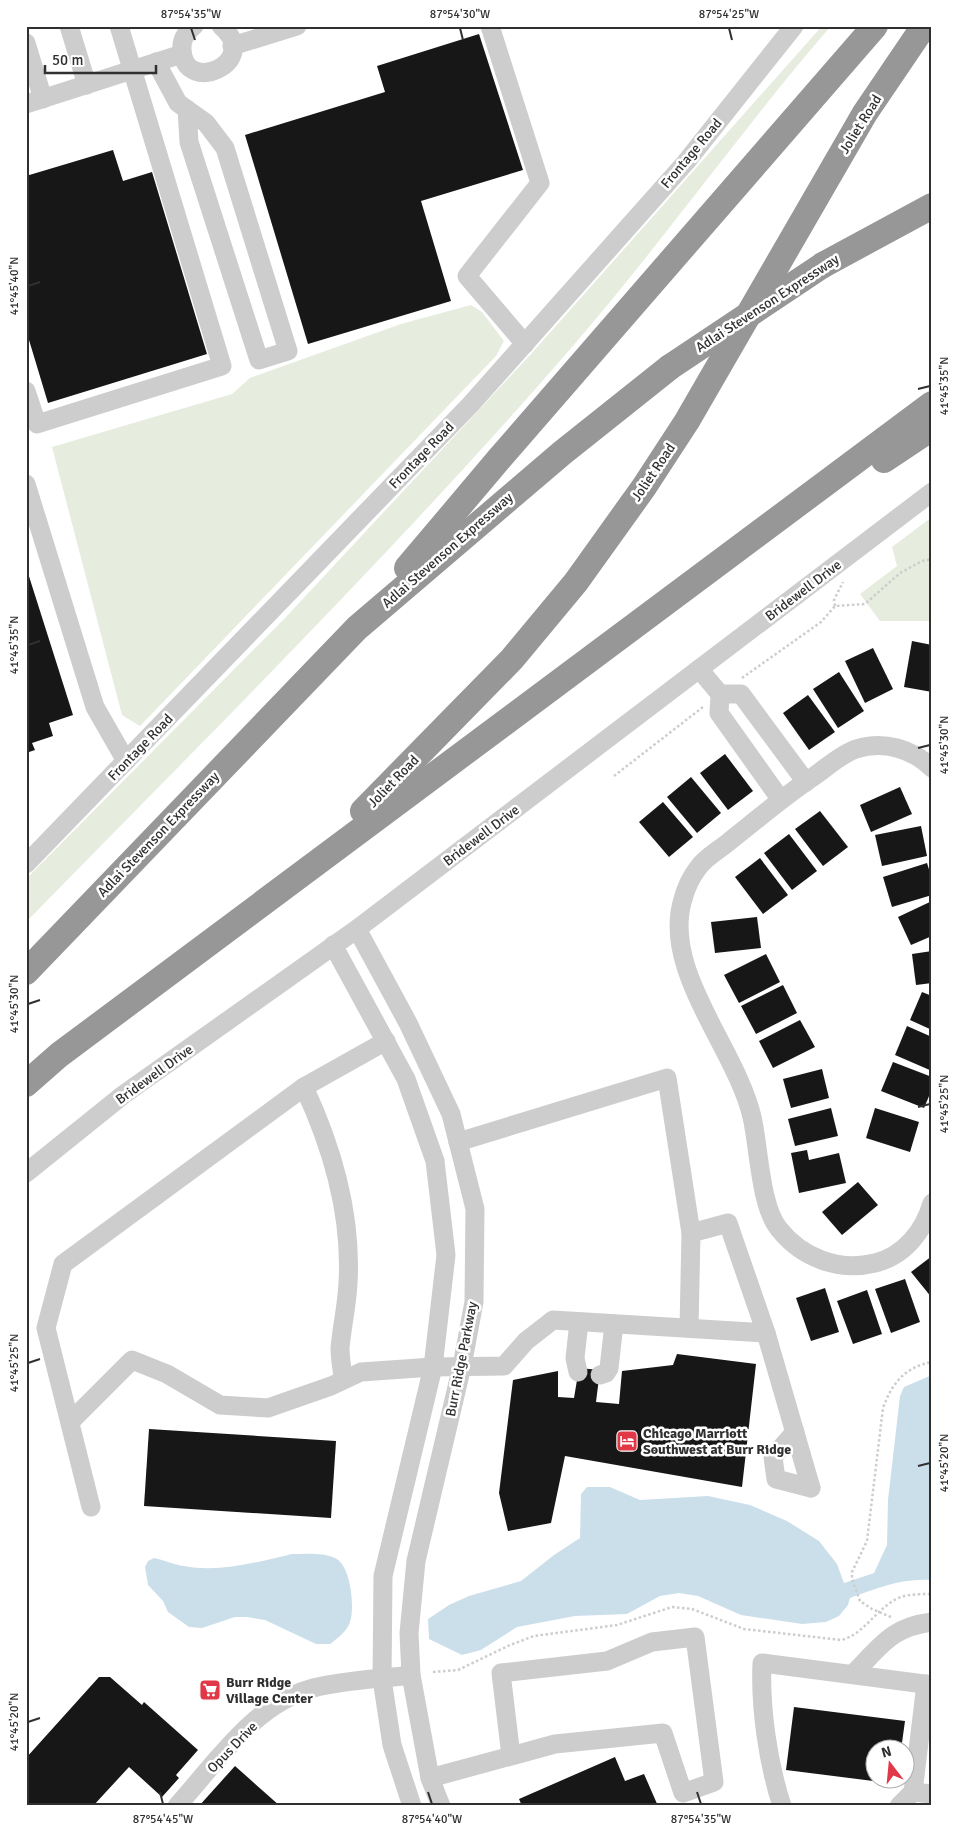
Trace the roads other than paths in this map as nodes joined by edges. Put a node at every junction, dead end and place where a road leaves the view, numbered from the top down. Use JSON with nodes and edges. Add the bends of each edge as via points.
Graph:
{"nodes":[{"id":1,"x":69,"y":26,"type":"edge"},
{"id":2,"x":119,"y":26,"type":"edge"},
{"id":3,"x":194,"y":26,"type":"edge"},
{"id":4,"x":221,"y":26,"type":"edge"},
{"id":5,"x":297,"y":26,"type":"edge"},
{"id":6,"x":490,"y":26,"type":"edge"},
{"id":7,"x":794,"y":26,"type":"edge"},
{"id":8,"x":875,"y":26,"type":"edge"},
{"id":9,"x":924,"y":26,"type":"edge"},
{"id":10,"x":26,"y":43,"type":"edge"},
{"id":11,"x":232,"y":46,"type":"junction"},
{"id":12,"x":182,"y":54,"type":"junction"},
{"id":13,"x":156,"y":62,"type":"junction"},
{"id":14,"x":132,"y":70,"type":"junction"},
{"id":15,"x":87,"y":85,"type":"junction"},
{"id":16,"x":35,"y":102,"type":"edge"},
{"id":17,"x":187,"y":109,"type":"junction"},
{"id":18,"x":932,"y":206,"type":"edge"},
{"id":19,"x":525,"y":344,"type":"junction"},
{"id":20,"x":26,"y":392,"type":"edge"},
{"id":21,"x":932,"y":404,"type":"edge"},
{"id":22,"x":932,"y":428,"type":"edge"},
{"id":23,"x":26,"y":484,"type":"edge"},
{"id":24,"x":932,"y":492,"type":"edge"},
{"id":25,"x":742,"y":546,"type":"junction"},
{"id":26,"x":357,"y":628,"type":"junction"},
{"id":27,"x":699,"y":669,"type":"junction"},
{"id":28,"x":720,"y":694,"type":"junction"},
{"id":29,"x":126,"y":761,"type":"junction"},
{"id":30,"x":932,"y":768,"type":"edge"},
{"id":31,"x":806,"y":782,"type":"junction"},
{"id":32,"x":781,"y":800,"type":"junction"},
{"id":33,"x":28,"y":856,"type":"edge"},
{"id":34,"x":312,"y":865,"type":"junction"},
{"id":35,"x":106,"y":887,"type":"junction"},
{"id":36,"x":357,"y":929,"type":"junction"},
{"id":37,"x":333,"y":945,"type":"junction"},
{"id":38,"x":26,"y":950,"type":"edge"},
{"id":39,"x":26,"y":972,"type":"edge"},
{"id":40,"x":386,"y":1041,"type":"junction"},
{"id":41,"x":59,"y":1055,"type":"junction"},
{"id":42,"x":26,"y":1084,"type":"edge"},
{"id":43,"x":304,"y":1087,"type":"junction"},
{"id":44,"x":26,"y":1099,"type":"edge"},
{"id":45,"x":458,"y":1142,"type":"junction"},
{"id":46,"x":26,"y":1173,"type":"edge"},
{"id":47,"x":932,"y":1203,"type":"edge"},
{"id":48,"x":691,"y":1233,"type":"junction"},
{"id":49,"x":579,"y":1322,"type":"junction"},
{"id":50,"x":614,"y":1324,"type":"junction"},
{"id":51,"x":689,"y":1328,"type":"junction"},
{"id":52,"x":766,"y":1333,"type":"junction"},
{"id":53,"x":462,"y":1366,"type":"junction"},
{"id":54,"x":433,"y":1367,"type":"junction"},
{"id":55,"x":578,"y":1372,"type":"dead end"},
{"id":56,"x":600,"y":1375,"type":"dead end"},
{"id":57,"x":343,"y":1378,"type":"junction"},
{"id":58,"x":70,"y":1422,"type":"junction"},
{"id":59,"x":795,"y":1432,"type":"dead end"},
{"id":60,"x":92,"y":1507,"type":"dead end"},
{"id":61,"x":932,"y":1622,"type":"edge"},
{"id":62,"x":853,"y":1674,"type":"junction"},
{"id":63,"x":411,"y":1675,"type":"junction"},
{"id":64,"x":382,"y":1679,"type":"junction"},
{"id":65,"x":929,"y":1684,"type":"edge"},
{"id":66,"x":511,"y":1756,"type":"junction"},
{"id":67,"x":430,"y":1778,"type":"junction"},
{"id":68,"x":913,"y":1792,"type":"junction"},
{"id":69,"x":932,"y":1794,"type":"edge"},
{"id":70,"x":686,"y":1799,"type":"edge"},
{"id":71,"x":177,"y":1806,"type":"edge"},
{"id":72,"x":412,"y":1806,"type":"edge"},
{"id":73,"x":442,"y":1806,"type":"edge"},
{"id":74,"x":782,"y":1806,"type":"edge"},
{"id":75,"x":899,"y":1806,"type":"edge"}],
"edges":[{"from":1,"to":15,"type":"street"},
{"from":2,"to":14,"type":"street"},
{"from":3,"to":12,"type":"street","via":[[184,37]]},
{"from":4,"to":11,"type":"street","via":[[231,38]]},
{"from":5,"to":11,"type":"street"},
{"from":6,"to":19,"type":"street","via":[[540,183],[467,276]]},
{"from":7,"to":19,"type":"street","name":"Frontage Road","via":[[686,162]]},
{"from":8,"to":26,"type":"highway","via":[[499,459]]},
{"from":9,"to":34,"type":"highway","name":"Joliet Road","via":[[864,113],[687,422],[576,582],[512,659]]},
{"from":10,"to":16,"type":"street"},
{"from":11,"to":12,"type":"street","via":[[228,62],[215,72],[191,68]]},
{"from":12,"to":13,"type":"street"},
{"from":13,"to":14,"type":"street"},
{"from":13,"to":17,"type":"street","via":[[178,103]]},
{"from":14,"to":15,"type":"street"},
{"from":14,"to":20,"type":"street","via":[[222,366],[37,424]]},
{"from":15,"to":16,"type":"street"},
{"from":17,"to":17,"type":"street","via":[[206,123],[225,148],[288,351],[259,360],[189,142]]},
{"from":18,"to":26,"type":"highway","name":"Adlai Stevenson Expressway","bridge":true,"via":[[823,265],[670,367],[562,453]]},
{"from":19,"to":29,"type":"street","name":"Frontage Road"},
{"from":21,"to":25,"type":"highway"},
{"from":22,"to":25,"type":"highway","via":[[796,518]]},
{"from":23,"to":29,"type":"street","via":[[95,707]]},
{"from":24,"to":27,"type":"street","name":"Bridewell Drive"},
{"from":25,"to":34,"type":"highway"},
{"from":26,"to":35,"type":"highway","name":"Adlai Stevenson Expressway"},
{"from":27,"to":28,"type":"street"},
{"from":27,"to":36,"type":"street","name":"Bridewell Drive"},
{"from":28,"to":31,"type":"street","via":[[741,694]]},
{"from":28,"to":32,"type":"street","via":[[719,713]]},
{"from":29,"to":33,"type":"street","name":"Frontage Road"},
{"from":30,"to":31,"type":"street","via":[[908,751],[871,746],[854,749]]},
{"from":31,"to":32,"type":"street"},
{"from":32,"to":47,"type":"street","via":[[699,866],[689,883],[679,918],[681,950],[690,980],[744,1089],[756,1135],[768,1206],[777,1227],[794,1246],[838,1265],[863,1266],[901,1251],[922,1228]]},
{"from":34,"to":41,"type":"highway"},
{"from":35,"to":38,"type":"highway"},
{"from":35,"to":39,"type":"highway","name":"Adlai Stevenson Expressway"},
{"from":36,"to":37,"type":"street","name":"Bridewell Drive"},
{"from":36,"to":45,"type":"street","name":"Burr Ridge Parkway","via":[[452,1114]]},
{"from":37,"to":40,"type":"street","name":"Burr Ridge Parkway"},
{"from":37,"to":46,"type":"street","name":"Bridewell Drive","via":[[123,1095]]},
{"from":40,"to":43,"type":"street"},
{"from":40,"to":54,"type":"street","name":"Burr Ridge Parkway","via":[[406,1079],[435,1161],[446,1255]]},
{"from":41,"to":42,"type":"highway"},
{"from":41,"to":44,"type":"highway"},
{"from":43,"to":57,"type":"street","via":[[333,1158],[343,1203],[348,1283],[340,1350]]},
{"from":43,"to":58,"type":"street","via":[[64,1264],[46,1328]]},
{"from":45,"to":48,"type":"street","via":[[668,1078]]},
{"from":45,"to":53,"type":"street","name":"Burr Ridge Parkway","via":[[474,1208],[474,1302]]},
{"from":48,"to":51,"type":"street"},
{"from":48,"to":52,"type":"street","via":[[728,1223]]},
{"from":49,"to":50,"type":"street"},
{"from":49,"to":53,"type":"street","via":[[553,1320],[526,1341],[504,1366]]},
{"from":49,"to":55,"type":"street","via":[[575,1358]]},
{"from":50,"to":51,"type":"street"},
{"from":50,"to":56,"type":"street","via":[[609,1368]]},
{"from":51,"to":52,"type":"street"},
{"from":52,"to":59,"type":"street"},
{"from":53,"to":54,"type":"street"},
{"from":53,"to":63,"type":"street","name":"Burr Ridge Parkway","via":[[416,1561],[409,1633]]},
{"from":54,"to":57,"type":"street","via":[[361,1372]]},
{"from":54,"to":64,"type":"street","name":"Burr Ridge Parkway","via":[[383,1576]]},
{"from":57,"to":58,"type":"street","via":[[331,1386],[268,1408],[220,1405],[167,1374],[132,1360]]},
{"from":58,"to":60,"type":"street"},
{"from":61,"to":62,"type":"street","via":[[895,1632]]},
{"from":62,"to":65,"type":"street"},
{"from":62,"to":74,"type":"street","via":[[762,1662],[771,1768]]},
{"from":63,"to":64,"type":"street","name":"Opus Drive"},
{"from":63,"to":67,"type":"street","name":"Burr Ridge Parkway"},
{"from":64,"to":71,"type":"street","name":"Opus Drive","via":[[312,1688],[272,1708],[243,1733]]},
{"from":64,"to":72,"type":"street","name":"Burr Ridge Parkway","via":[[392,1745]]},
{"from":65,"to":68,"type":"street"},
{"from":66,"to":67,"type":"street"},
{"from":66,"to":70,"type":"street","via":[[556,1744],[663,1733]]},
{"from":66,"to":70,"type":"street","via":[[501,1673],[607,1661],[652,1642],[695,1637],[714,1782]]},
{"from":67,"to":73,"type":"street","name":"Burr Ridge Parkway"},
{"from":68,"to":69,"type":"street"},
{"from":68,"to":75,"type":"street"}]}
